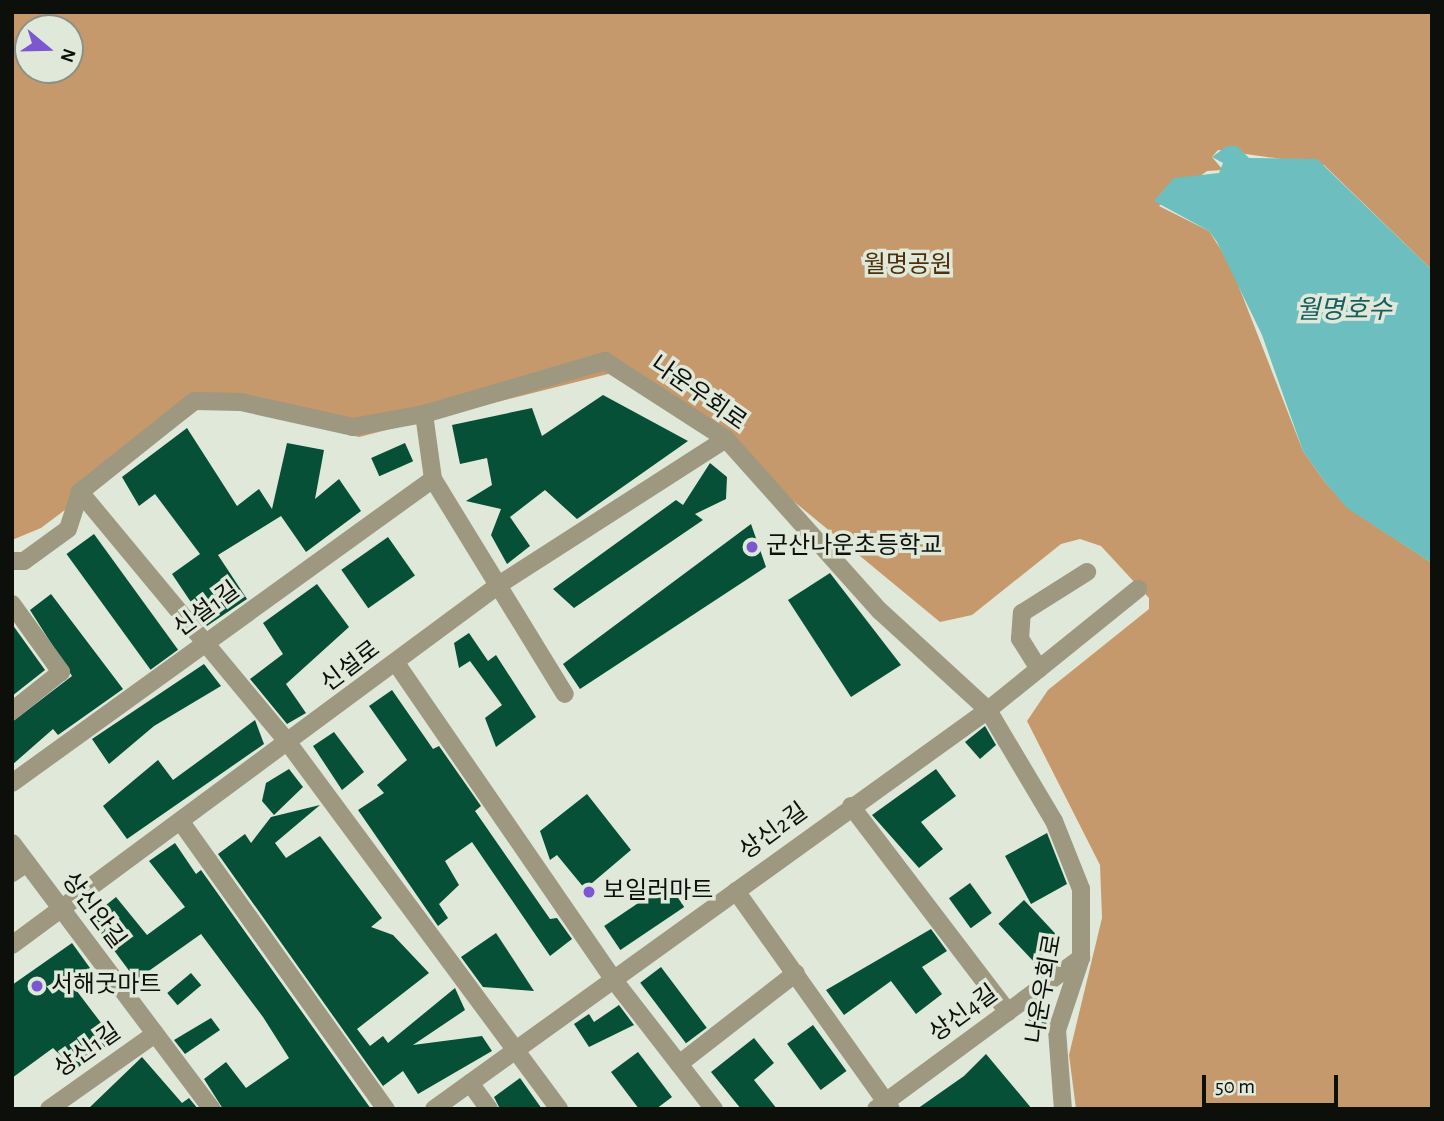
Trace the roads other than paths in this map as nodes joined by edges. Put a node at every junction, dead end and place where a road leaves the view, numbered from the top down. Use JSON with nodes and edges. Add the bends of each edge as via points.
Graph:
{"nodes":[{"id":1,"x":424,"y":414,"type":"junction"},
{"id":2,"x":726,"y":439,"type":"junction"},
{"id":3,"x":433,"y":479,"type":"junction"},
{"id":4,"x":80,"y":492,"type":"junction"},
{"id":5,"x":12,"y":561,"type":"edge"},
{"id":6,"x":1087,"y":572,"type":"dead end"},
{"id":7,"x":500,"y":584,"type":"junction"},
{"id":8,"x":1138,"y":589,"type":"dead end"},
{"id":9,"x":12,"y":604,"type":"edge"},
{"id":10,"x":207,"y":640,"type":"junction"},
{"id":11,"x":396,"y":663,"type":"junction"},
{"id":12,"x":1039,"y":669,"type":"junction"},
{"id":13,"x":565,"y":694,"type":"dead end"},
{"id":14,"x":988,"y":710,"type":"junction"},
{"id":15,"x":12,"y":711,"type":"edge"},
{"id":16,"x":289,"y":744,"type":"junction"},
{"id":17,"x":12,"y":783,"type":"edge"},
{"id":18,"x":851,"y":806,"type":"junction"},
{"id":19,"x":181,"y":822,"type":"junction"},
{"id":20,"x":12,"y":843,"type":"edge"},
{"id":21,"x":20,"y":868,"type":"edge"},
{"id":22,"x":736,"y":891,"type":"junction"},
{"id":23,"x":61,"y":909,"type":"junction"},
{"id":24,"x":12,"y":945,"type":"edge"},
{"id":25,"x":1080,"y":958,"type":"junction"},
{"id":26,"x":796,"y":973,"type":"junction"},
{"id":27,"x":613,"y":979,"type":"junction"},
{"id":28,"x":1008,"y":1012,"type":"junction"},
{"id":29,"x":155,"y":1034,"type":"junction"},
{"id":30,"x":519,"y":1048,"type":"junction"},
{"id":31,"x":680,"y":1064,"type":"junction"},
{"id":32,"x":470,"y":1083,"type":"junction"},
{"id":33,"x":884,"y":1106,"type":"edge"},
{"id":34,"x":49,"y":1109,"type":"edge"},
{"id":35,"x":212,"y":1109,"type":"edge"},
{"id":36,"x":386,"y":1109,"type":"edge"},
{"id":37,"x":434,"y":1109,"type":"edge"},
{"id":38,"x":489,"y":1109,"type":"edge"},
{"id":39,"x":559,"y":1109,"type":"edge"},
{"id":40,"x":714,"y":1109,"type":"edge"},
{"id":41,"x":1063,"y":1109,"type":"edge"}],
"edges":[{"from":1,"to":2,"type":"street","name":"나운우회로","via":[[605,360]]},
{"from":1,"to":3,"type":"street"},
{"from":1,"to":4,"type":"street","name":"나운우회로","via":[[353,428],[242,402],[194,401]]},
{"from":2,"to":7,"type":"street","name":"신설로"},
{"from":2,"to":14,"type":"street","name":"나운우회로","via":[[880,611]]},
{"from":3,"to":7,"type":"street"},
{"from":3,"to":10,"type":"street","name":"신설1길"},
{"from":4,"to":5,"type":"street","via":[[68,529],[24,561]]},
{"from":4,"to":10,"type":"street"},
{"from":6,"to":12,"type":"street","via":[[1022,613],[1020,639]]},
{"from":7,"to":11,"type":"street","name":"신설로"},
{"from":7,"to":13,"type":"street"},
{"from":8,"to":12,"type":"street","name":"상신2길"},
{"from":9,"to":15,"type":"street","via":[[61,672]]},
{"from":10,"to":16,"type":"street"},
{"from":10,"to":17,"type":"street","name":"신설1길"},
{"from":11,"to":16,"type":"street","name":"신설로"},
{"from":11,"to":27,"type":"street"},
{"from":12,"to":14,"type":"street","name":"상신2길"},
{"from":14,"to":18,"type":"street","name":"상신2길"},
{"from":14,"to":25,"type":"street","name":"나운우회로","via":[[1054,821],[1081,889]]},
{"from":16,"to":19,"type":"street","name":"신설로"},
{"from":16,"to":30,"type":"street"},
{"from":18,"to":22,"type":"street","name":"상신2길"},
{"from":18,"to":28,"type":"street"},
{"from":19,"to":23,"type":"street","name":"신설로"},
{"from":19,"to":36,"type":"street"},
{"from":20,"to":21,"type":"street","name":"상신안길"},
{"from":21,"to":23,"type":"street","name":"상신안길"},
{"from":22,"to":26,"type":"street"},
{"from":22,"to":27,"type":"street","name":"상신2길"},
{"from":23,"to":24,"type":"street","name":"신설로"},
{"from":23,"to":29,"type":"street","name":"상신안길"},
{"from":25,"to":28,"type":"street","name":"상신4길"},
{"from":25,"to":41,"type":"street","name":"나운우회로","via":[[1057,1030]]},
{"from":26,"to":31,"type":"street"},
{"from":26,"to":33,"type":"street"},
{"from":27,"to":30,"type":"street","name":"상신2길"},
{"from":27,"to":31,"type":"street"},
{"from":28,"to":33,"type":"street","name":"상신4길"},
{"from":29,"to":34,"type":"street","name":"상신1길"},
{"from":29,"to":35,"type":"street","name":"상신안길"},
{"from":30,"to":32,"type":"street","name":"상신2길"},
{"from":30,"to":39,"type":"street"},
{"from":31,"to":40,"type":"street"},
{"from":32,"to":37,"type":"street","name":"상신2길"},
{"from":32,"to":38,"type":"street"}]}
